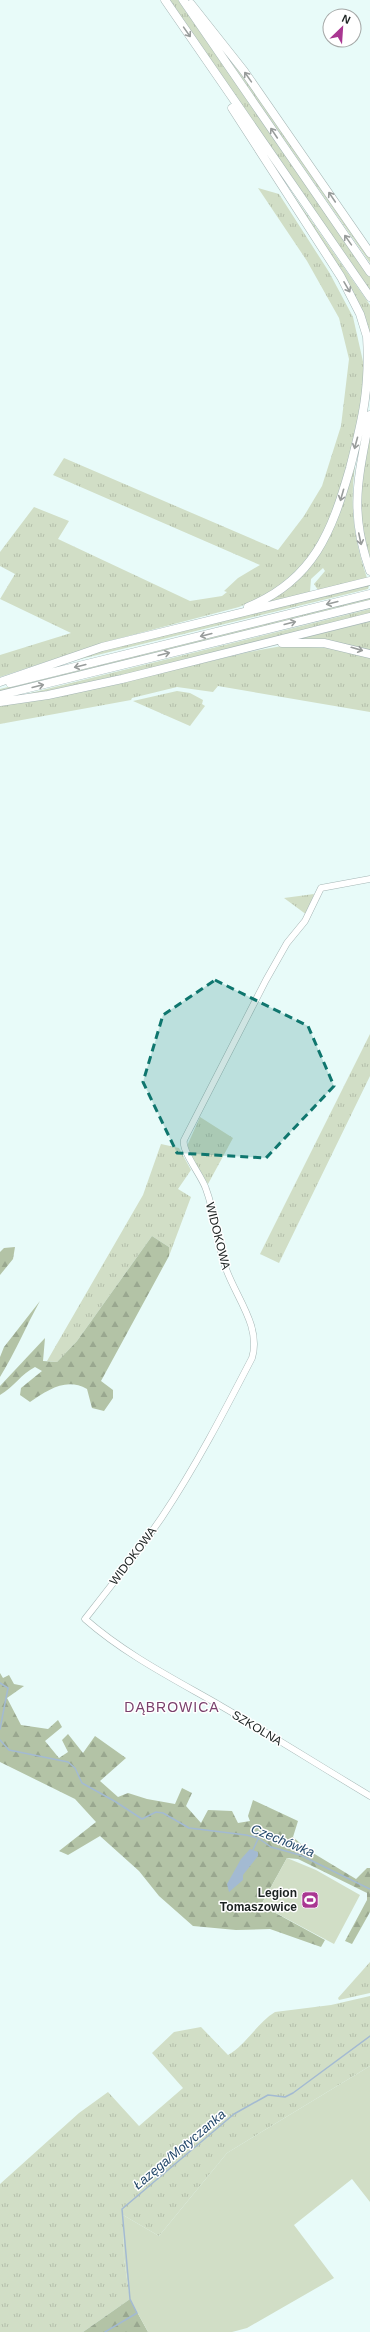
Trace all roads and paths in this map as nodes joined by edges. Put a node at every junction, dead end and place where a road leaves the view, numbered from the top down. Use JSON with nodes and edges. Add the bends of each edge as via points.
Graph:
{"nodes":[{"id":1,"x":164,"y":0,"type":"edge"},
{"id":2,"x":183,"y":0,"type":"edge"},
{"id":3,"x":188,"y":0,"type":"edge"},
{"id":4,"x":212,"y":68,"type":"junction"},
{"id":5,"x":370,"y":253,"type":"edge"},
{"id":6,"x":370,"y":272,"type":"edge"},
{"id":7,"x":370,"y":297,"type":"edge"},
{"id":8,"x":367,"y":336,"type":"junction"},
{"id":9,"x":370,"y":351,"type":"edge"},
{"id":10,"x":370,"y":415,"type":"edge"},
{"id":11,"x":370,"y":571,"type":"edge"},
{"id":12,"x":369,"y":581,"type":"edge"},
{"id":13,"x":370,"y":594,"type":"edge"},
{"id":14,"x":370,"y":604,"type":"edge"},
{"id":15,"x":370,"y":617,"type":"edge"},
{"id":16,"x":217,"y":619,"type":"junction"},
{"id":17,"x":249,"y":648,"type":"junction"},
{"id":18,"x":370,"y":654,"type":"edge"},
{"id":19,"x":0,"y":682,"type":"edge"},
{"id":20,"x":0,"y":686,"type":"edge"},
{"id":21,"x":0,"y":695,"type":"edge"},
{"id":22,"x":0,"y":702,"type":"edge"},
{"id":23,"x":370,"y":879,"type":"edge"},
{"id":24,"x":85,"y":1619,"type":"joint"},
{"id":25,"x":370,"y":1796,"type":"edge"}],
"edges":[{"from":1,"to":4,"type":"highway","one_way":true},
{"from":6,"to":2,"type":"highway","one_way":true},
{"from":5,"to":3,"type":"highway","one_way":true,"via":[[244,70]]},
{"from":4,"to":7,"type":"highway"},
{"from":4,"to":8,"type":"highway","one_way":true,"via":[[220,89],[347,288]]},
{"from":8,"to":9,"type":"highway"},
{"from":8,"to":16,"type":"highway","one_way":true,"via":[[366,406],[338,510],[327,536],[308,564],[286,586],[258,603]]},
{"from":10,"to":11,"type":"highway","one_way":true,"via":[[360,459],[356,493],[359,535]]},
{"from":12,"to":16,"type":"highway"},
{"from":13,"to":20,"type":"highway","one_way":true},
{"from":21,"to":14,"type":"highway","one_way":true},
{"from":15,"to":17,"type":"highway"},
{"from":16,"to":19,"type":"highway","via":[[80,653]]},
{"from":17,"to":18,"type":"highway","one_way":true,"via":[[285,642],[314,642],[343,646]]},
{"from":17,"to":22,"type":"highway","via":[[76,689]]},
{"from":23,"to":24,"type":"street","name":"WIDOKOWA","via":[[321,888],[305,921],[287,944],[266,980],[182,1144],[206,1188],[225,1265],[245,1309],[255,1348],[208,1442],[171,1503],[146,1541]]},
{"from":24,"to":25,"type":"street","name":"SZKOLNA","via":[[142,1662],[269,1734]]}]}
